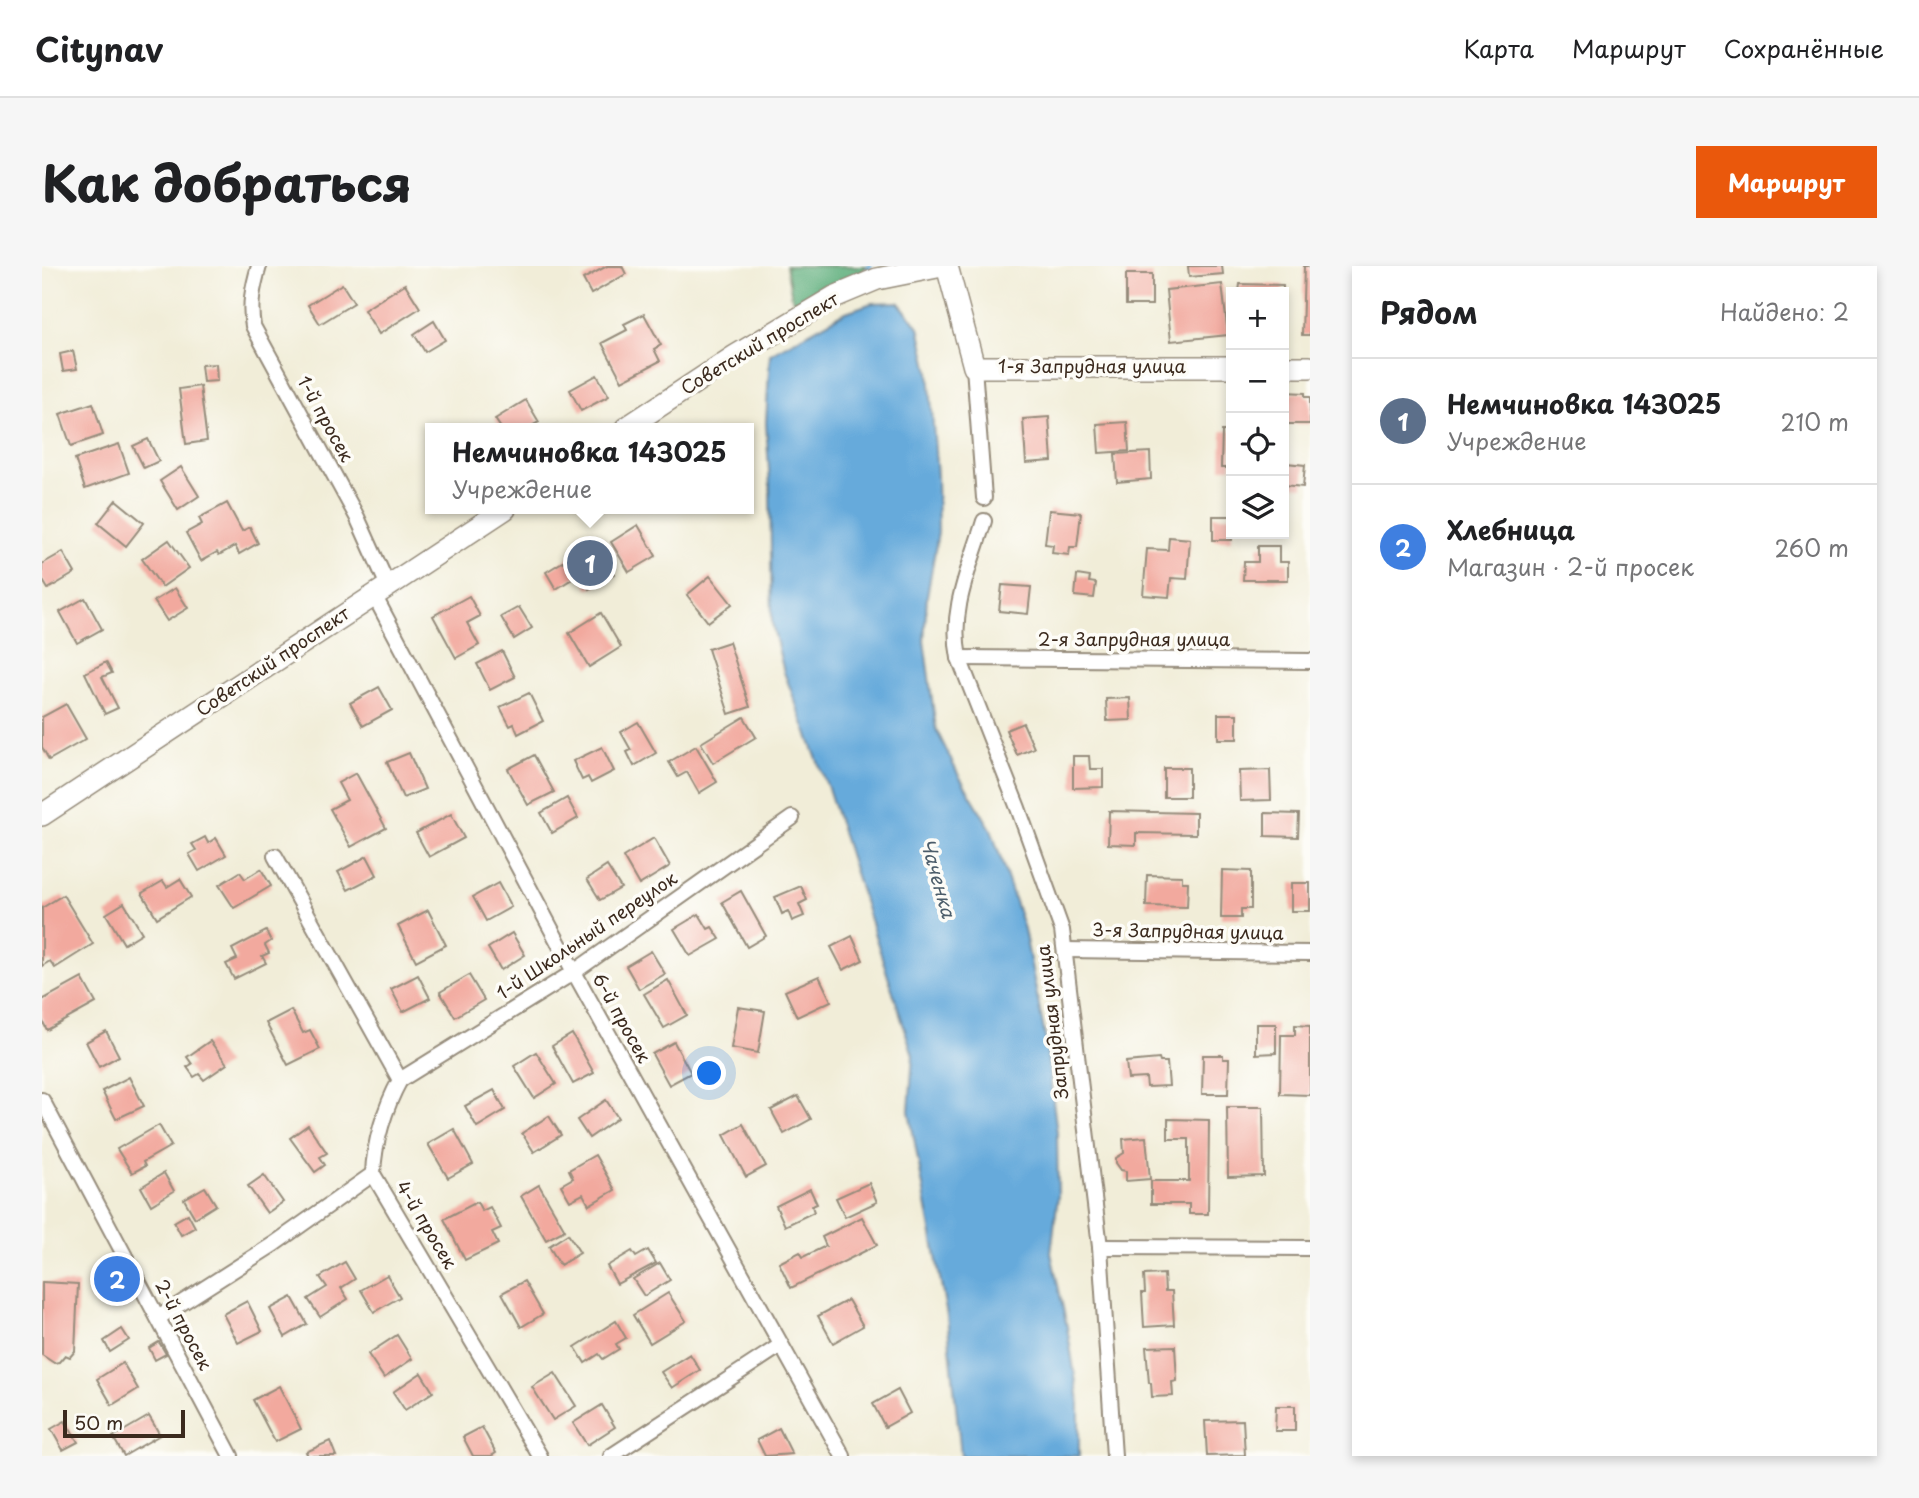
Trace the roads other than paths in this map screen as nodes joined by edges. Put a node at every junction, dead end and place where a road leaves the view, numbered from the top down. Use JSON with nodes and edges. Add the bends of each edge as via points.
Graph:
{"nodes":[{"id":1,"x":258,"y":266,"type":"edge"},
{"id":2,"x":945,"y":266,"type":"edge"},
{"id":3,"x":974,"y":367,"type":"junction"},
{"id":4,"x":1226,"y":367,"type":"edge"},
{"id":5,"x":1289,"y":367,"type":"edge"},
{"id":6,"x":1310,"y":367,"type":"edge"},
{"id":7,"x":634,"y":423,"type":"edge"},
{"id":8,"x":984,"y":498,"type":"dead end"},
{"id":9,"x":497,"y":514,"type":"edge"},
{"id":10,"x":984,"y":521,"type":"dead end"},
{"id":11,"x":381,"y":590,"type":"junction"},
{"id":12,"x":959,"y":658,"type":"junction"},
{"id":13,"x":1310,"y":661,"type":"edge"},
{"id":14,"x":42,"y":816,"type":"edge"},
{"id":15,"x":792,"y":818,"type":"dead end"},
{"id":16,"x":275,"y":856,"type":"dead end"},
{"id":17,"x":1065,"y":950,"type":"junction"},
{"id":18,"x":1310,"y":953,"type":"edge"},
{"id":19,"x":573,"y":972,"type":"junction"},
{"id":20,"x":400,"y":1080,"type":"junction"},
{"id":21,"x":42,"y":1100,"type":"edge"},
{"id":22,"x":373,"y":1174,"type":"junction"},
{"id":23,"x":1100,"y":1247,"type":"junction"},
{"id":24,"x":1310,"y":1248,"type":"edge"},
{"id":25,"x":158,"y":1318,"type":"junction"},
{"id":26,"x":781,"y":1345,"type":"junction"},
{"id":27,"x":231,"y":1456,"type":"edge"},
{"id":28,"x":540,"y":1456,"type":"edge"},
{"id":29,"x":611,"y":1456,"type":"edge"},
{"id":30,"x":842,"y":1456,"type":"edge"},
{"id":31,"x":1114,"y":1456,"type":"edge"}],
"edges":[{"from":1,"to":11,"type":"street","name":"1-й просек","via":[[250,308],[253,326],[357,517]]},
{"from":2,"to":3,"type":"street","name":"1-я Запрудная улица"},
{"from":2,"to":7,"type":"street","name":"Советский проспект","via":[[877,279],[834,297]]},
{"from":3,"to":4,"type":"street","name":"1-я Запрудная улица"},
{"from":3,"to":8,"type":"street"},
{"from":5,"to":6,"type":"street"},
{"from":9,"to":11,"type":"street","name":"Советский проспект"},
{"from":10,"to":12,"type":"street","name":"Запрудная улица","via":[[955,616]]},
{"from":11,"to":14,"type":"street","name":"Советский проспект"},
{"from":11,"to":19,"type":"street","name":"6-й просек"},
{"from":12,"to":13,"type":"street","name":"2-я Запрудная улица"},
{"from":12,"to":17,"type":"street","name":"Запрудная улица","via":[[1018,808]]},
{"from":15,"to":19,"type":"street","name":"1-й Школьный переулок"},
{"from":16,"to":20,"type":"street"},
{"from":17,"to":18,"type":"street","name":"3-я Запрудная улица"},
{"from":17,"to":23,"type":"street","name":"Запрудная улица"},
{"from":19,"to":20,"type":"street","name":"1-й Школьный переулок"},
{"from":19,"to":26,"type":"street","name":"6-й просек"},
{"from":20,"to":22,"type":"street","name":"4-й просек","via":[[392,1093]]},
{"from":21,"to":25,"type":"street","name":"2-й просек"},
{"from":22,"to":25,"type":"street"},
{"from":22,"to":28,"type":"street","name":"4-й просек"},
{"from":23,"to":24,"type":"street"},
{"from":23,"to":31,"type":"street","name":"Запрудная улица"},
{"from":25,"to":27,"type":"street","name":"2-й просек"},
{"from":26,"to":29,"type":"street"},
{"from":26,"to":30,"type":"street","name":"6-й просек"}]}
